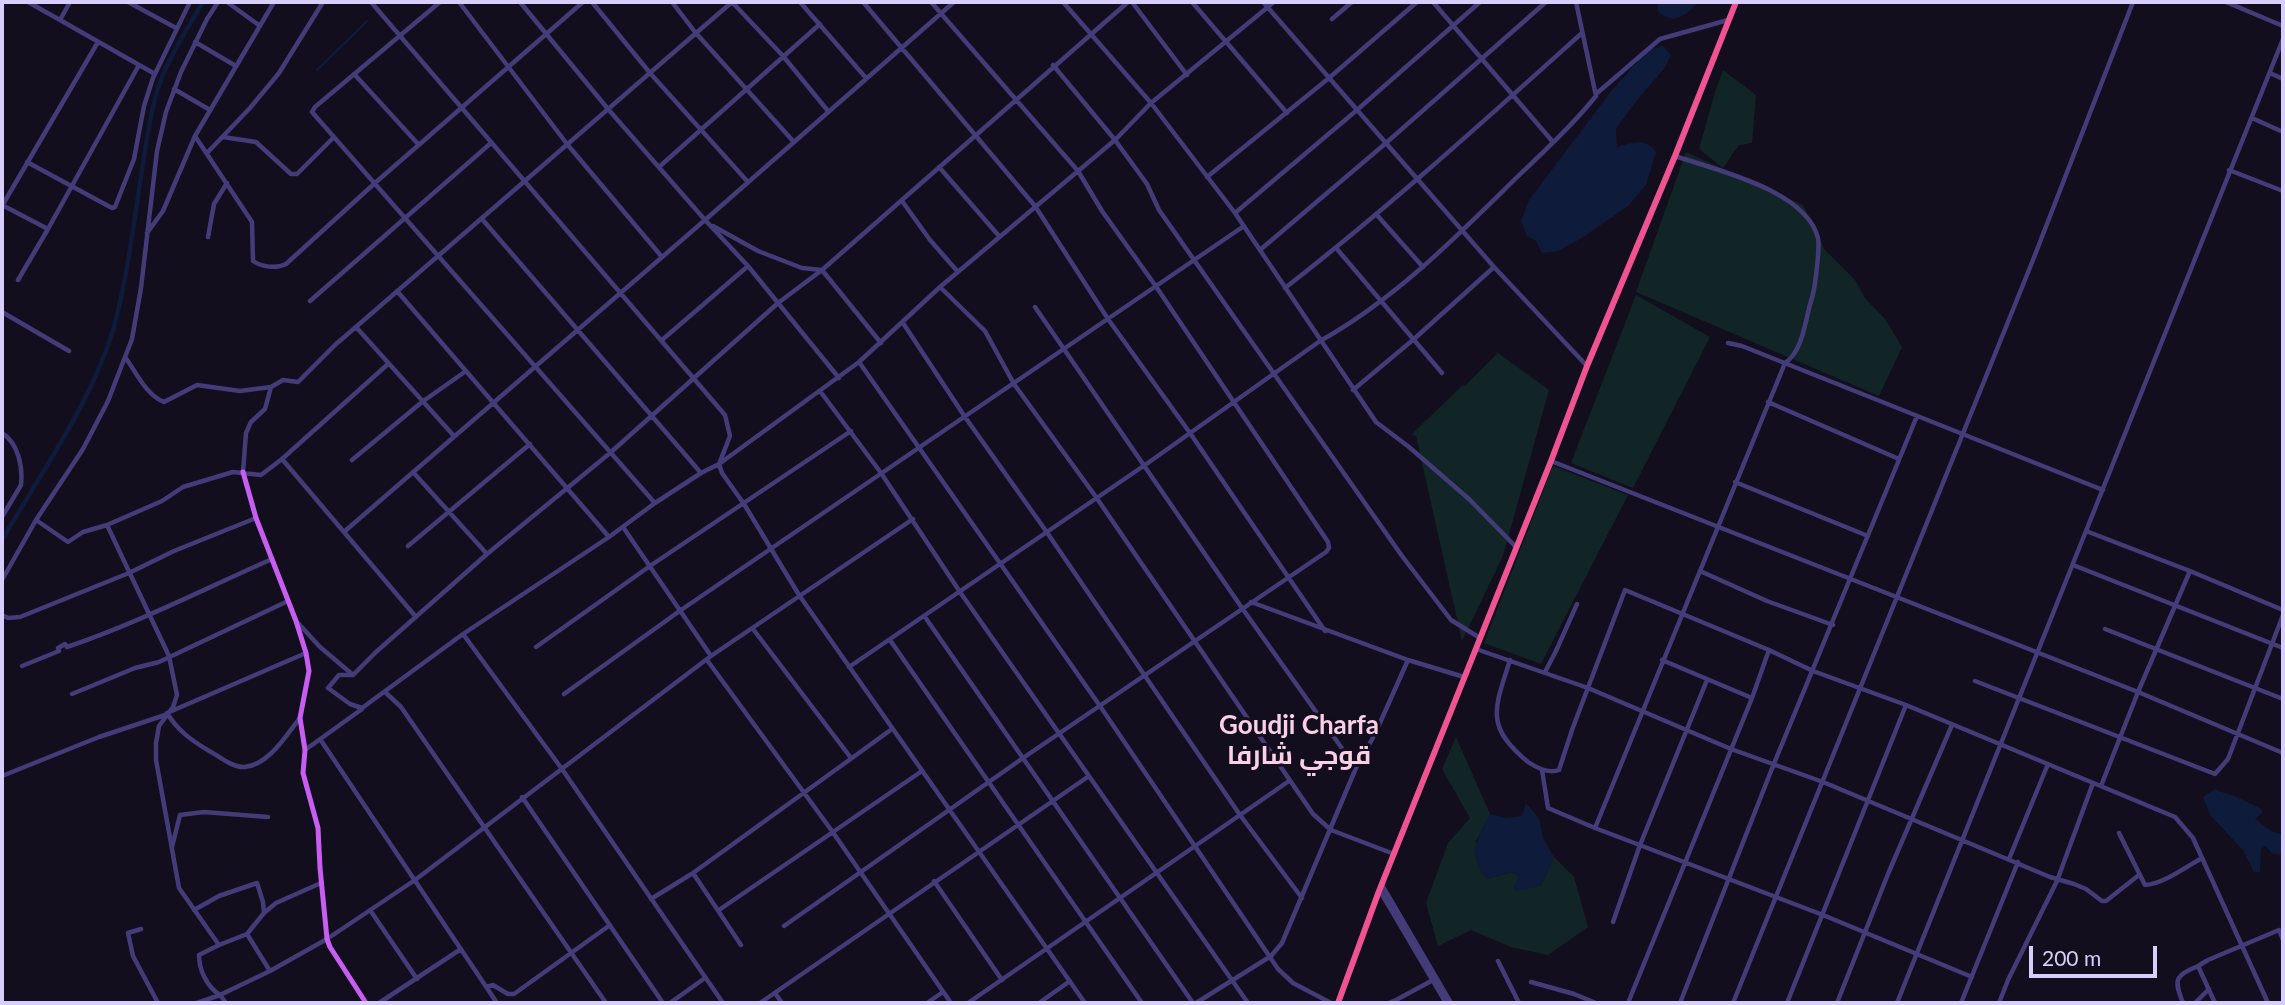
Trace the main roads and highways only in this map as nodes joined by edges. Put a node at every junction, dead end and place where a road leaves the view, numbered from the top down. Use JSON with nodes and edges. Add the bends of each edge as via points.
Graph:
{"nodes":[{"id":1,"x":1736,"y":2,"type":"edge"},
{"id":2,"x":243,"y":472,"type":"road end"},
{"id":3,"x":366,"y":1003,"type":"edge"},
{"id":4,"x":1338,"y":1003,"type":"edge"}],
"edges":[{"from":1,"to":4,"type":"highway","via":[[1587,366]]},
{"from":2,"to":3,"type":"main road","via":[[306,653],[309,671],[300,718],[303,773],[318,828],[327,939]]}]}
